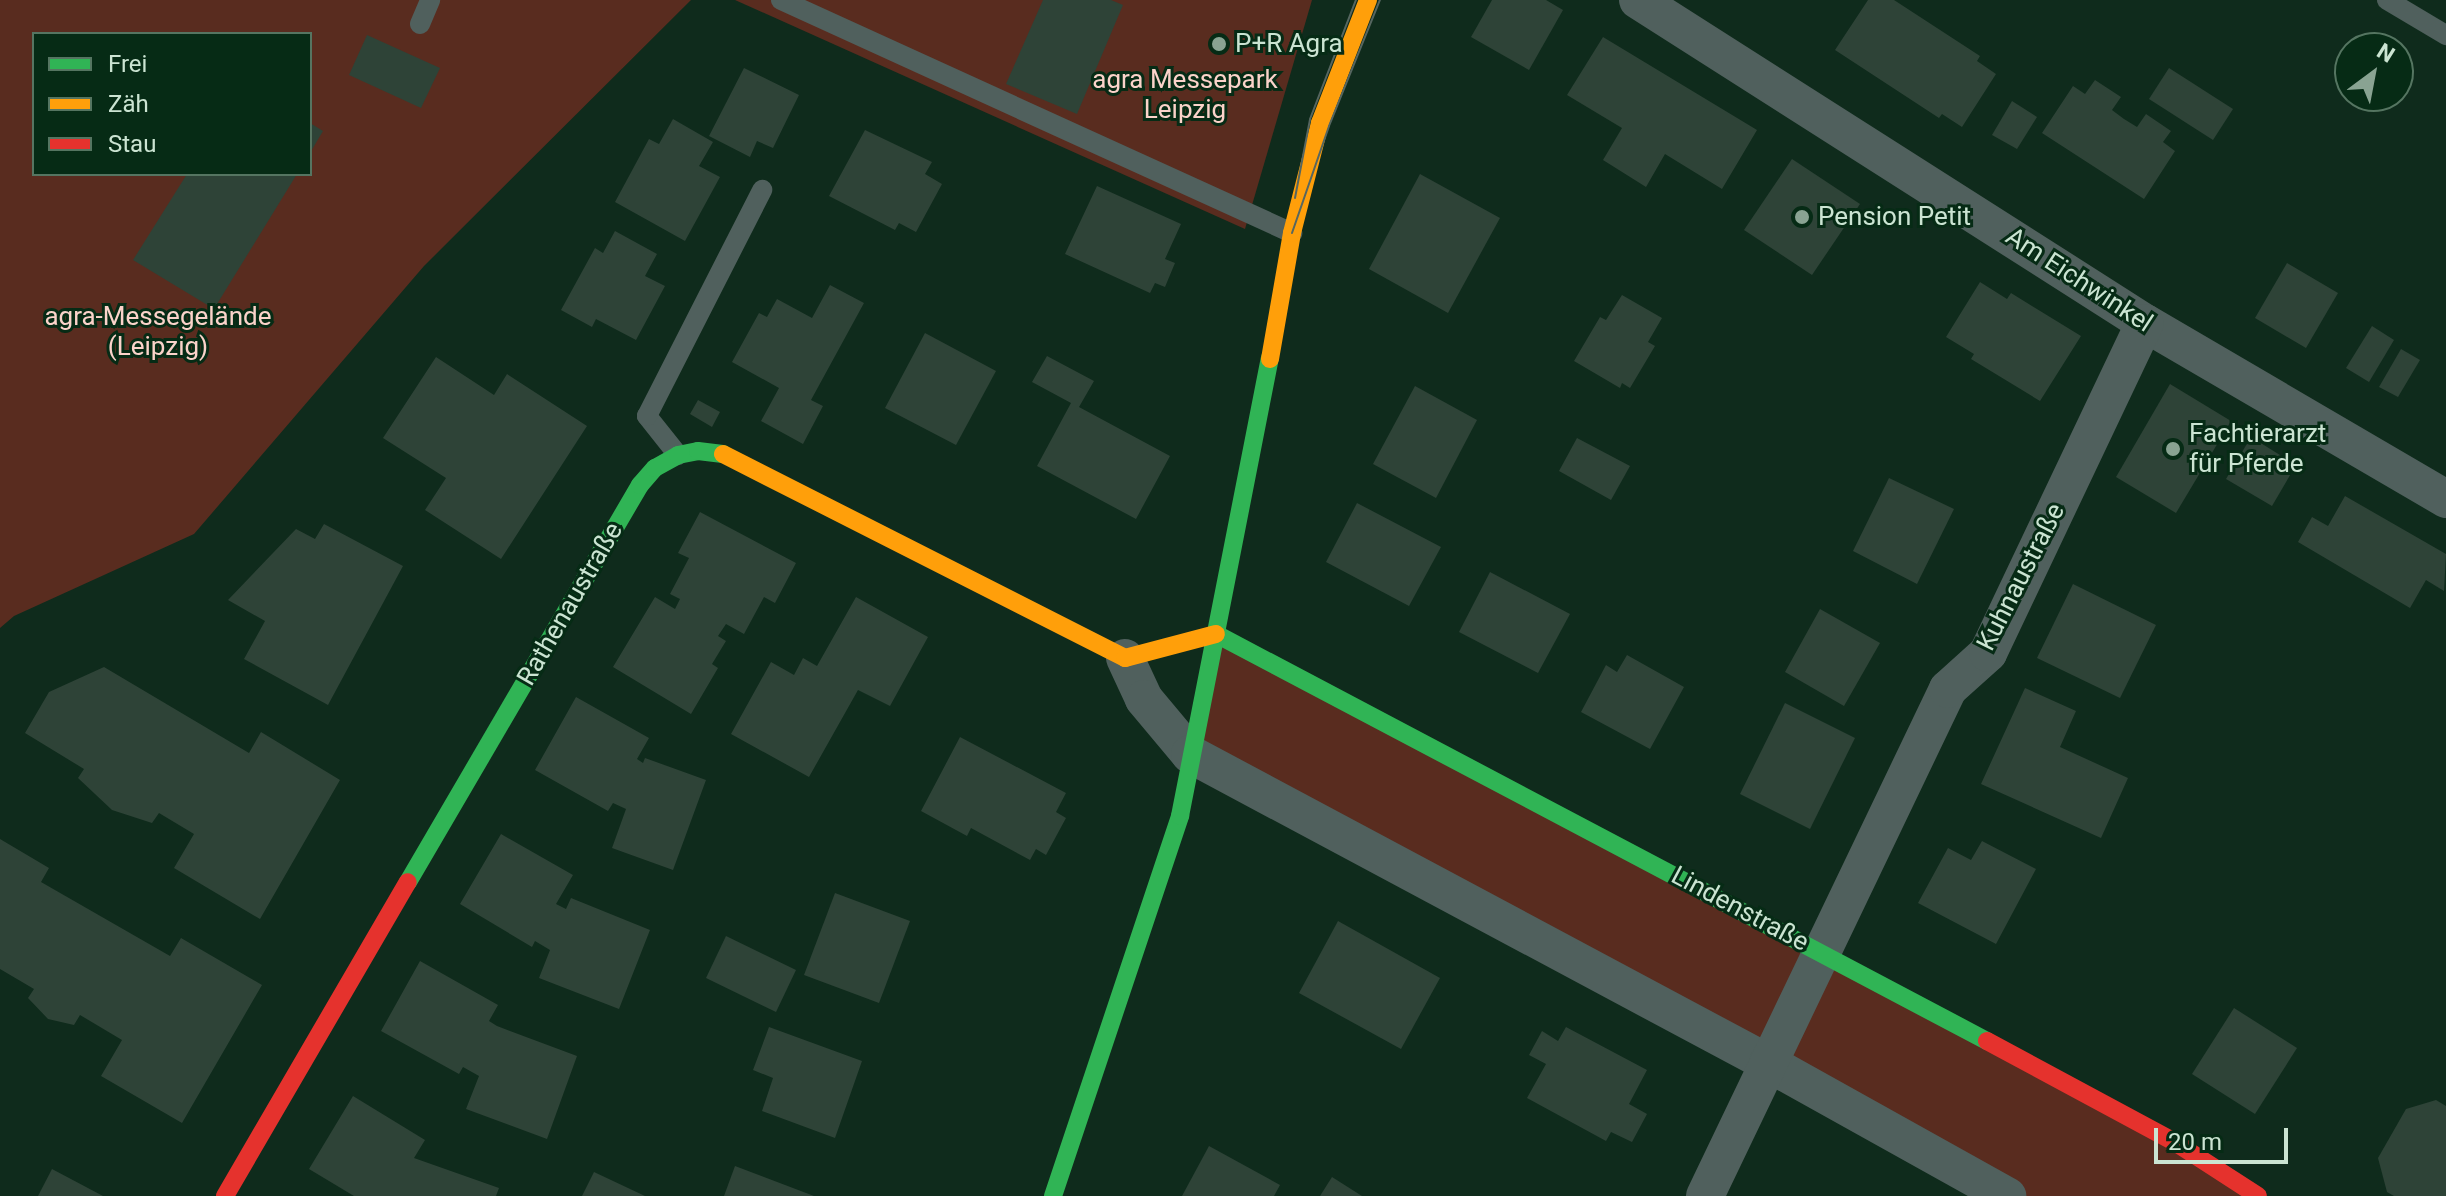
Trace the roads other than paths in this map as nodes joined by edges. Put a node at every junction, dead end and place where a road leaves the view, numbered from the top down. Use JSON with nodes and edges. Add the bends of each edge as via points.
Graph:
{"nodes":[{"id":1,"x":430,"y":0,"type":"edge"},
{"id":2,"x":781,"y":0,"type":"edge"},
{"id":3,"x":1368,"y":0,"type":"edge"},
{"id":4,"x":1638,"y":0,"type":"edge"},
{"id":5,"x":2387,"y":0,"type":"edge"},
{"id":6,"x":420,"y":24,"type":"dead end"},
{"id":7,"x":2446,"y":35,"type":"edge"},
{"id":8,"x":762,"y":190,"type":"dead end"},
{"id":9,"x":1292,"y":233,"type":"junction"},
{"id":10,"x":2145,"y":323,"type":"junction"},
{"id":11,"x":678,"y":455,"type":"junction"},
{"id":12,"x":2446,"y":499,"type":"edge"},
{"id":13,"x":1216,"y":634,"type":"junction"},
{"id":14,"x":1125,"y":658,"type":"junction"},
{"id":15,"x":1190,"y":754,"type":"junction"},
{"id":16,"x":1822,"y":952,"type":"junction"},
{"id":17,"x":1768,"y":1063,"type":"junction"},
{"id":18,"x":225,"y":1196,"type":"edge"},
{"id":19,"x":1053,"y":1196,"type":"edge"},
{"id":20,"x":1705,"y":1196,"type":"edge"},
{"id":21,"x":2007,"y":1196,"type":"edge"},
{"id":22,"x":2258,"y":1196,"type":"edge"}],
"edges":[{"from":1,"to":6,"type":"lane"},
{"from":2,"to":9,"type":"lane"},
{"from":3,"to":9,"type":"street","via":[[1320,123]]},
{"from":4,"to":10,"type":"street","name":"Am Eichwinkel"},
{"from":5,"to":7,"type":"lane"},
{"from":8,"to":11,"type":"lane","via":[[647,416]]},
{"from":9,"to":13,"type":"street"},
{"from":10,"to":12,"type":"street","name":"Am Eichwinkel"},
{"from":10,"to":16,"type":"street","name":"Kuhnaustraße","via":[[1988,653],[1948,689]]},
{"from":11,"to":14,"type":"street","via":[[721,453]]},
{"from":11,"to":18,"type":"street","name":"Rathenaustraße","via":[[655,468],[640,485]]},
{"from":13,"to":14,"type":"street"},
{"from":13,"to":15,"type":"street"},
{"from":13,"to":16,"type":"street","name":"Lindenstraße"},
{"from":14,"to":15,"type":"street","via":[[1144,699]]},
{"from":15,"to":17,"type":"street"},
{"from":15,"to":19,"type":"street","via":[[1180,816]]},
{"from":16,"to":17,"type":"street","name":"Kuhnaustraße"},
{"from":16,"to":22,"type":"street","name":"Lindenstraße","via":[[2173,1141]]},
{"from":17,"to":20,"type":"street","name":"Kuhnaustraße"},
{"from":17,"to":21,"type":"street"}]}
